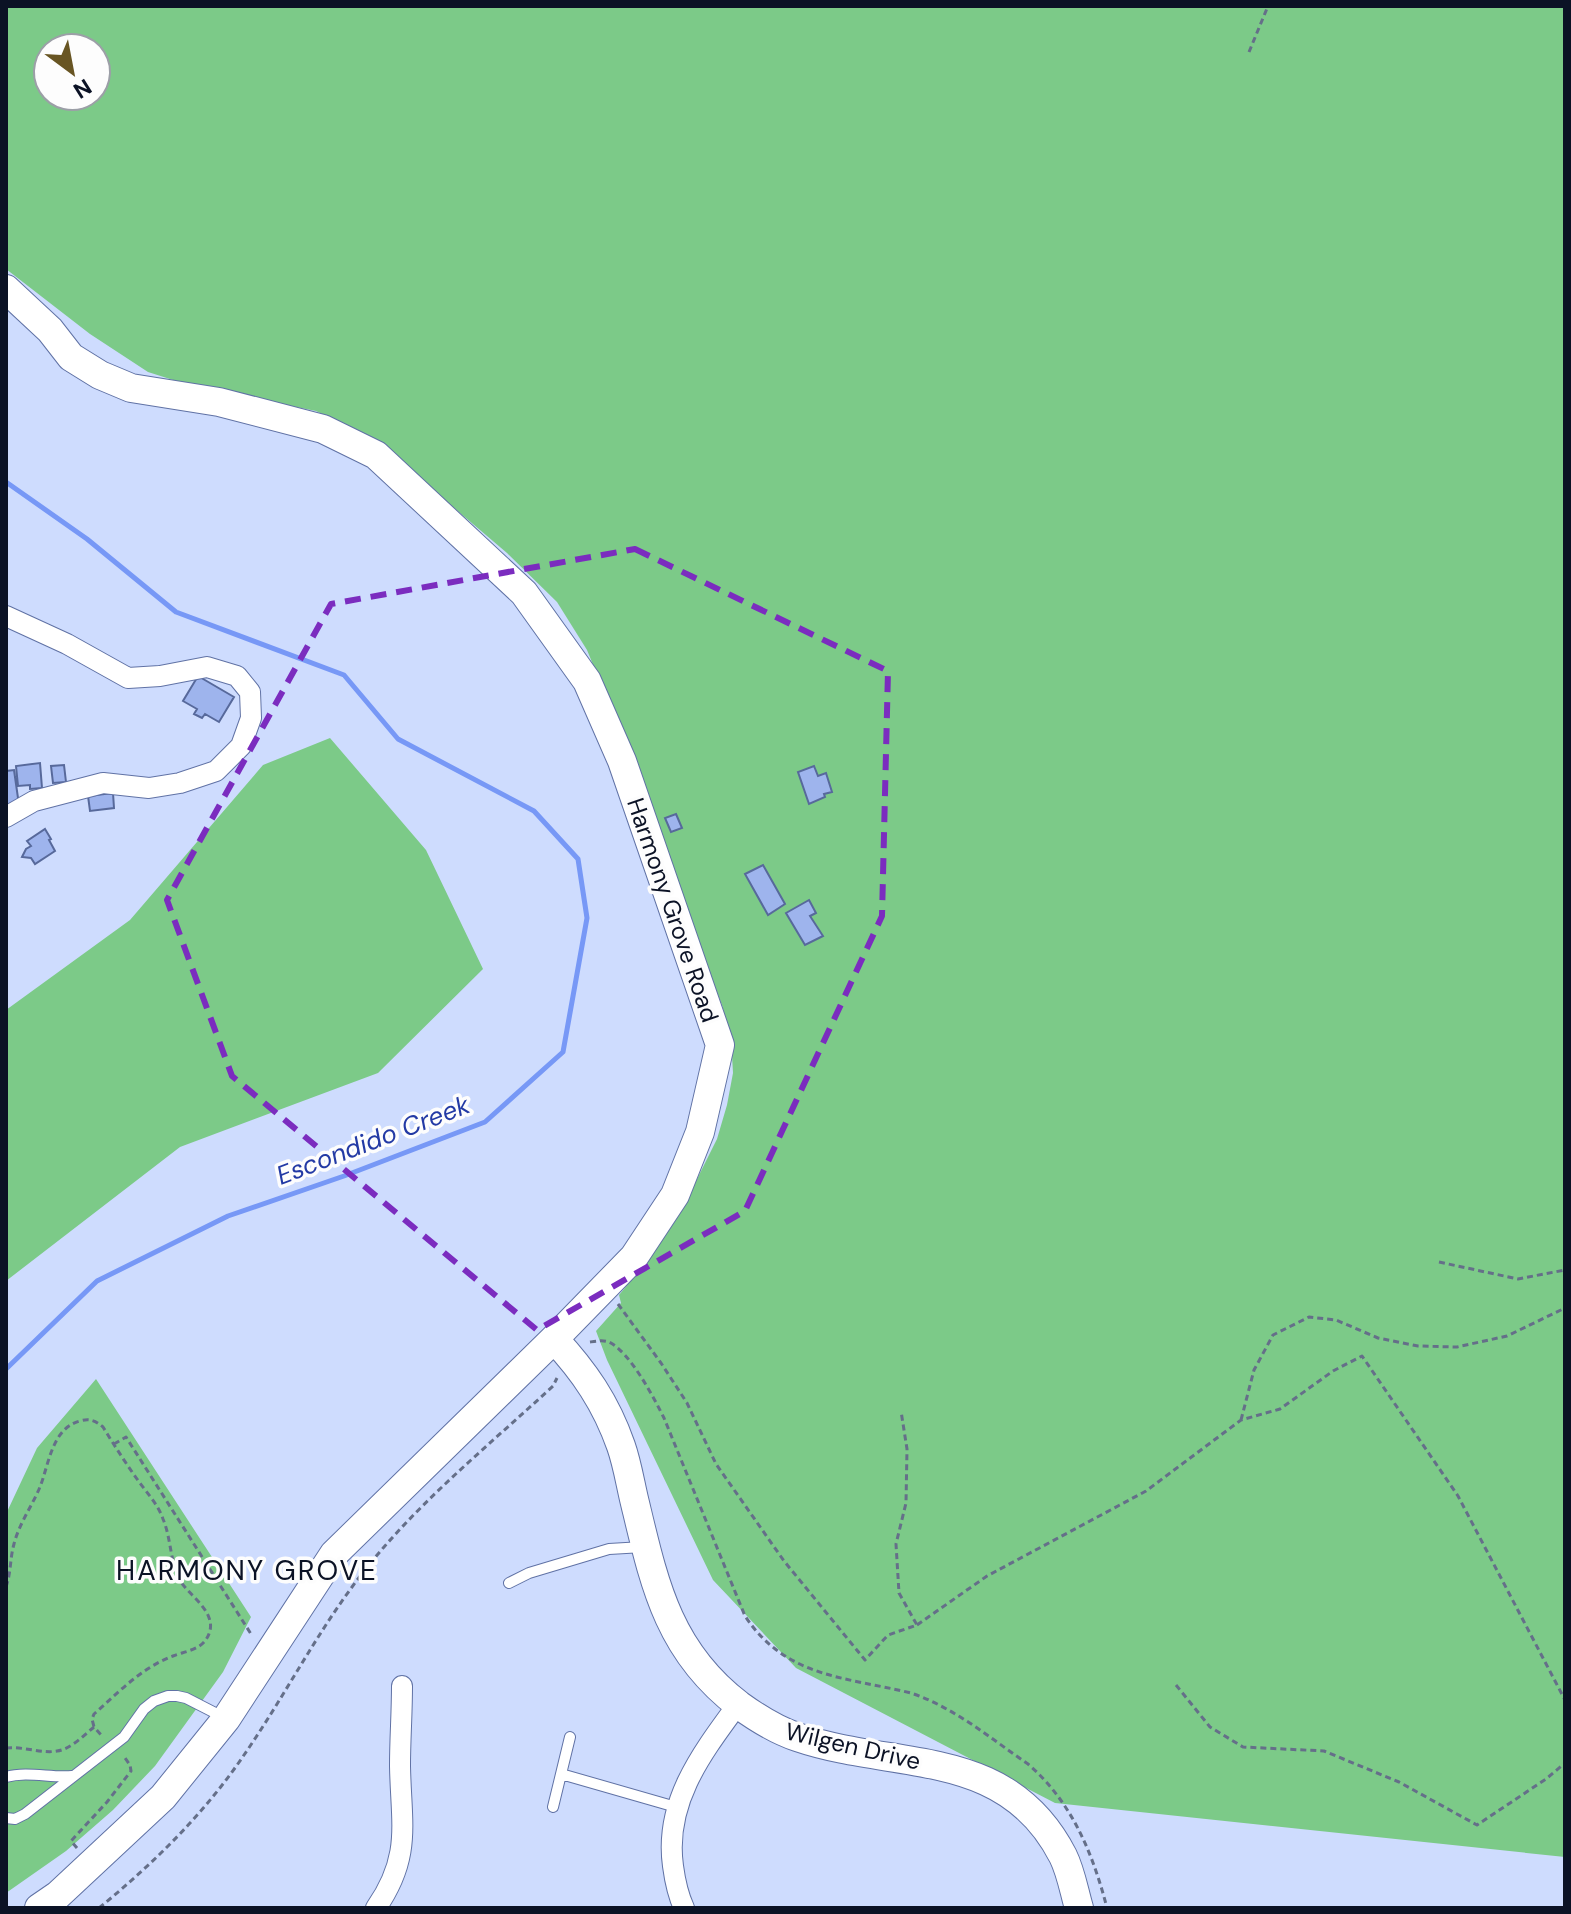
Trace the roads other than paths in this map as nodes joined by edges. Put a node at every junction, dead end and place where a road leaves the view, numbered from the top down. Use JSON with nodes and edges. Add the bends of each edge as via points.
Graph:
{"nodes":[{"id":1,"x":6,"y":289,"type":"edge"},
{"id":2,"x":6,"y":616,"type":"edge"},
{"id":3,"x":6,"y":817,"type":"edge"},
{"id":4,"x":554,"y":1339,"type":"junction"},
{"id":5,"x":645,"y":1547,"type":"junction"},
{"id":6,"x":509,"y":1583,"type":"dead end"},
{"id":7,"x":402,"y":1686,"type":"dead end"},
{"id":8,"x":738,"y":1704,"type":"junction"},
{"id":9,"x":226,"y":1719,"type":"junction"},
{"id":10,"x":570,"y":1737,"type":"dead end"},
{"id":11,"x":561,"y":1774,"type":"junction"},
{"id":12,"x":74,"y":1776,"type":"junction"},
{"id":13,"x":6,"y":1777,"type":"edge"},
{"id":14,"x":553,"y":1807,"type":"dead end"},
{"id":15,"x":676,"y":1807,"type":"junction"},
{"id":16,"x":6,"y":1818,"type":"edge"},
{"id":17,"x":39,"y":1908,"type":"edge"},
{"id":18,"x":376,"y":1908,"type":"edge"},
{"id":19,"x":684,"y":1908,"type":"edge"},
{"id":20,"x":1079,"y":1908,"type":"edge"}],
"edges":[{"from":1,"to":4,"type":"main road","name":"Harmony Grove Road","via":[[71,357],[100,375],[131,388],[219,402],[323,429],[376,455],[524,593],[587,681],[622,761],[720,1045],[700,1132],[675,1195],[634,1257]]},
{"from":2,"to":3,"type":"street","via":[[128,678],[207,667],[237,676],[250,692],[251,718],[241,746],[216,771],[149,788],[103,783],[34,801]]},
{"from":4,"to":5,"type":"main road","name":"Wilgen Drive","via":[[600,1398],[621,1446]]},
{"from":4,"to":9,"type":"main road","name":"Harmony Grove Road","via":[[334,1554]]},
{"from":5,"to":6,"type":"lane","via":[[609,1549]]},
{"from":5,"to":8,"type":"main road","name":"Wilgen Drive","via":[[680,1642]]},
{"from":7,"to":18,"type":"street","via":[[403,1834],[396,1870]]},
{"from":8,"to":15,"type":"street","via":[[707,1747]]},
{"from":8,"to":20,"type":"main road","name":"Wilgen Drive","via":[[798,1738],[930,1764],[1003,1789],[1051,1837],[1064,1858]]},
{"from":9,"to":12,"type":"lane","via":[[186,1698],[162,1698]]},
{"from":9,"to":17,"type":"main road","name":"Harmony Grove Road","via":[[163,1797]]},
{"from":10,"to":11,"type":"lane"},
{"from":11,"to":14,"type":"lane"},
{"from":11,"to":15,"type":"lane"},
{"from":12,"to":13,"type":"lane"},
{"from":12,"to":16,"type":"lane","via":[[21,1817]]},
{"from":15,"to":19,"type":"street","via":[[672,1857]]}]}
